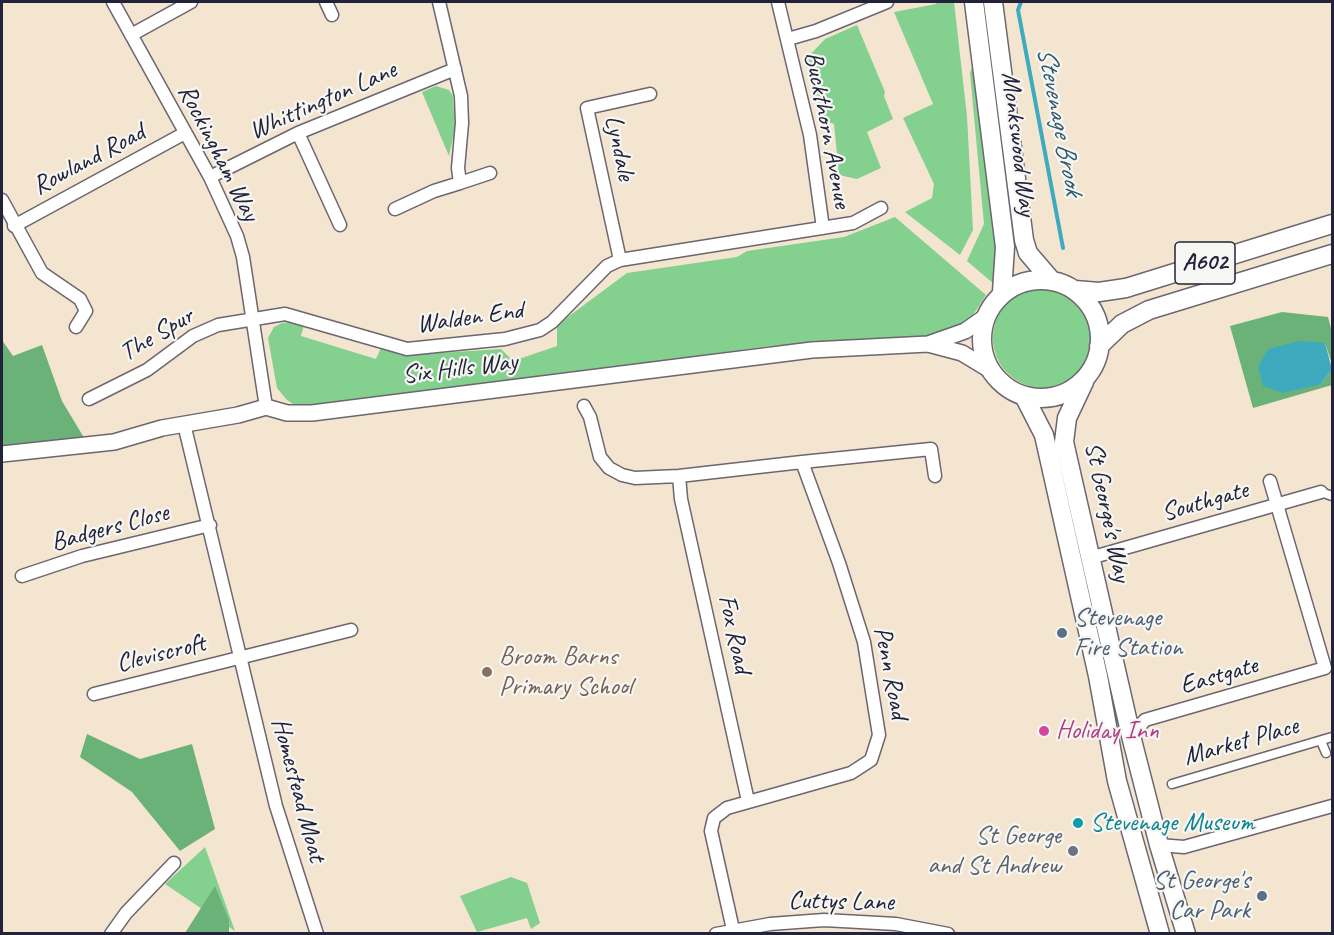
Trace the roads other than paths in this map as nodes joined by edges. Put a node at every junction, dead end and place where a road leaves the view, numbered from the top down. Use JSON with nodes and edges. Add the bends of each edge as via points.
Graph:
{"nodes":[{"id":1,"x":113,"y":2,"type":"edge"},
{"id":2,"x":191,"y":2,"type":"edge"},
{"id":3,"x":326,"y":2,"type":"edge"},
{"id":4,"x":439,"y":2,"type":"edge"},
{"id":5,"x":778,"y":2,"type":"edge"},
{"id":6,"x":887,"y":2,"type":"edge"},
{"id":7,"x":974,"y":2,"type":"edge"},
{"id":8,"x":993,"y":2,"type":"edge"},
{"id":9,"x":332,"y":15,"type":"dead end"},
{"id":10,"x":131,"y":34,"type":"junction"},
{"id":11,"x":788,"y":39,"type":"junction"},
{"id":12,"x":455,"y":69,"type":"junction"},
{"id":13,"x":650,"y":94,"type":"dead end"},
{"id":14,"x":185,"y":133,"type":"junction"},
{"id":15,"x":298,"y":133,"type":"junction"},
{"id":16,"x":490,"y":173,"type":"dead end"},
{"id":17,"x":210,"y":177,"type":"junction"},
{"id":18,"x":460,"y":183,"type":"junction"},
{"id":19,"x":2,"y":200,"type":"edge"},
{"id":20,"x":881,"y":208,"type":"dead end"},
{"id":21,"x":395,"y":209,"type":"dead end"},
{"id":22,"x":1332,"y":224,"type":"edge"},
{"id":23,"x":340,"y":225,"type":"dead end"},
{"id":24,"x":14,"y":226,"type":"junction"},
{"id":25,"x":823,"y":228,"type":"junction"},
{"id":26,"x":1332,"y":254,"type":"edge"},
{"id":27,"x":620,"y":260,"type":"junction"},
{"id":28,"x":1052,"y":281,"type":"junction"},
{"id":29,"x":1075,"y":290,"type":"junction"},
{"id":30,"x":1002,"y":292,"type":"junction"},
{"id":31,"x":985,"y":317,"type":"junction"},
{"id":32,"x":252,"y":319,"type":"junction"},
{"id":33,"x":76,"y":327,"type":"dead end"},
{"id":34,"x":928,"y":344,"type":"junction"},
{"id":35,"x":1099,"y":346,"type":"junction"},
{"id":36,"x":990,"y":370,"type":"junction"},
{"id":37,"x":1084,"y":382,"type":"junction"},
{"id":38,"x":1024,"y":396,"type":"junction"},
{"id":39,"x":89,"y":399,"type":"dead end"},
{"id":40,"x":584,"y":406,"type":"dead end"},
{"id":41,"x":266,"y":407,"type":"junction"},
{"id":42,"x":184,"y":424,"type":"junction"},
{"id":43,"x":2,"y":454,"type":"edge"},
{"id":44,"x":802,"y":462,"type":"junction"},
{"id":45,"x":679,"y":476,"type":"junction"},
{"id":46,"x":935,"y":477,"type":"dead end"},
{"id":47,"x":1270,"y":482,"type":"dead end"},
{"id":48,"x":1327,"y":494,"type":"edge"},
{"id":49,"x":1277,"y":504,"type":"junction"},
{"id":50,"x":210,"y":525,"type":"junction"},
{"id":51,"x":1090,"y":558,"type":"junction"},
{"id":52,"x":22,"y":576,"type":"dead end"},
{"id":53,"x":351,"y":630,"type":"dead end"},
{"id":54,"x":240,"y":657,"type":"junction"},
{"id":55,"x":1329,"y":671,"type":"edge"},
{"id":56,"x":94,"y":694,"type":"dead end"},
{"id":57,"x":1131,"y":736,"type":"junction"},
{"id":58,"x":1332,"y":737,"type":"edge"},
{"id":59,"x":1321,"y":741,"type":"junction"},
{"id":60,"x":1326,"y":753,"type":"dead end"},
{"id":61,"x":1172,"y":784,"type":"dead end"},
{"id":62,"x":748,"y":801,"type":"junction"},
{"id":63,"x":1332,"y":806,"type":"edge"},
{"id":64,"x":1159,"y":845,"type":"junction"},
{"id":65,"x":174,"y":863,"type":"dead end"},
{"id":66,"x":895,"y":929,"type":"edge"},
{"id":67,"x":734,"y":932,"type":"edge"},
{"id":68,"x":111,"y":933,"type":"edge"},
{"id":69,"x":317,"y":933,"type":"edge"},
{"id":70,"x":716,"y":933,"type":"edge"},
{"id":71,"x":948,"y":933,"type":"edge"},
{"id":72,"x":1160,"y":933,"type":"edge"},
{"id":73,"x":1186,"y":933,"type":"edge"}],
"edges":[{"from":1,"to":10,"type":"street","name":"Rockingham Way"},
{"from":2,"to":10,"type":"street"},
{"from":3,"to":9,"type":"street"},
{"from":4,"to":12,"type":"street"},
{"from":5,"to":11,"type":"street","name":"Buckthorn Avenue"},
{"from":6,"to":11,"type":"street","name":"Buckthorn Avenue"},
{"from":7,"to":30,"type":"main road","name":"Monkswood Way","via":[[1005,247]]},
{"from":8,"to":28,"type":"main road","name":"Monkswood Way","number":"A602","via":[[1024,240],[1028,253]]},
{"from":10,"to":14,"type":"street","name":"Rockingham Way"},
{"from":11,"to":25,"type":"street","name":"Buckthorn Avenue","via":[[810,135]]},
{"from":12,"to":15,"type":"street","name":"Whittington Lane"},
{"from":12,"to":18,"type":"street","via":[[462,123]]},
{"from":13,"to":27,"type":"street","name":"Lyndale","via":[[587,108]]},
{"from":14,"to":17,"type":"street","name":"Rockingham Way"},
{"from":14,"to":24,"type":"street","name":"Rowland Road"},
{"from":15,"to":17,"type":"street","name":"Whittington Lane"},
{"from":15,"to":23,"type":"street"},
{"from":16,"to":18,"type":"street"},
{"from":17,"to":32,"type":"street","name":"Rockingham Way","via":[[237,236]]},
{"from":18,"to":21,"type":"street"},
{"from":19,"to":24,"type":"street","name":"Rowland Road"},
{"from":20,"to":25,"type":"street","name":"Walden End","via":[[853,223]]},
{"from":22,"to":29,"type":"main road","number":"A602","via":[[1126,288]]},
{"from":24,"to":33,"type":"street","name":"Rowland Road","via":[[42,273],[80,299],[86,312]]},
{"from":25,"to":27,"type":"street","name":"Walden End"},
{"from":26,"to":35,"type":"main road","number":"A602","via":[[1149,310],[1122,324]]},
{"from":27,"to":32,"type":"street","name":"Walden End","via":[[607,266],[552,322],[540,330],[505,339],[407,349],[298,316],[274,314]]},
{"from":28,"to":29,"type":"main road","number":"A602"},
{"from":28,"to":30,"type":"main road","number":"A602","via":[[1022,283]]},
{"from":29,"to":35,"type":"main road","number":"A602","via":[[1091,308]]},
{"from":30,"to":31,"type":"main road"},
{"from":31,"to":34,"type":"street","name":"Six Hills Way","via":[[965,331]]},
{"from":31,"to":36,"type":"main road","via":[[982,336]]},
{"from":32,"to":39,"type":"street","name":"The Spur","via":[[218,325],[193,336],[147,370]]},
{"from":32,"to":41,"type":"street","name":"Rockingham Way"},
{"from":34,"to":36,"type":"street","name":"Six Hills Way","via":[[962,353]]},
{"from":34,"to":41,"type":"street","name":"Six Hills Way","via":[[812,350],[312,413],[287,413]]},
{"from":35,"to":37,"type":"main road","number":"A602","via":[[1098,358]]},
{"from":36,"to":38,"type":"main road","via":[[999,381]]},
{"from":37,"to":38,"type":"main road","via":[[1057,395]]},
{"from":37,"to":51,"type":"main road","name":"St George's Way","via":[[1067,418],[1064,442]]},
{"from":38,"to":72,"type":"main road","name":"St George's Way","via":[[1046,443],[1117,781]]},
{"from":40,"to":45,"type":"street","via":[[600,457],[609,468],[635,478]]},
{"from":41,"to":42,"type":"street","name":"Six Hills Way"},
{"from":42,"to":43,"type":"street","name":"Six Hills Way","via":[[114,442]]},
{"from":42,"to":50,"type":"street","name":"Homestead Moat"},
{"from":44,"to":45,"type":"street"},
{"from":44,"to":46,"type":"street","via":[[931,449]]},
{"from":44,"to":62,"type":"street","name":"Penn Road","via":[[864,642],[878,744],[871,760],[858,769]]},
{"from":45,"to":62,"type":"street","name":"Fox Road"},
{"from":47,"to":49,"type":"street","name":"Eastgate"},
{"from":48,"to":49,"type":"street","name":"Southgate"},
{"from":49,"to":51,"type":"street","name":"Southgate"},
{"from":49,"to":55,"type":"street","name":"Eastgate"},
{"from":50,"to":52,"type":"street","name":"Badgers Close","via":[[82,556]]},
{"from":50,"to":54,"type":"street","name":"Homestead Moat"},
{"from":51,"to":57,"type":"main road","name":"St George's Way"},
{"from":53,"to":54,"type":"street"},
{"from":54,"to":56,"type":"street","name":"Cleviscroft"},
{"from":54,"to":69,"type":"street","name":"Homestead Moat","via":[[276,806]]},
{"from":55,"to":57,"type":"street","name":"Eastgate","via":[[1145,720]]},
{"from":57,"to":64,"type":"main road","name":"St George's Way"},
{"from":58,"to":59,"type":"street","name":"Market Place"},
{"from":59,"to":60,"type":"street","name":"Market Place"},
{"from":59,"to":61,"type":"street","name":"Market Place"},
{"from":62,"to":67,"type":"street","name":"Penn Road","via":[[719,812],[712,824]]},
{"from":63,"to":64,"type":"street","via":[[1184,847]]},
{"from":64,"to":73,"type":"main road","name":"St George's Way"},
{"from":65,"to":68,"type":"street"},
{"from":66,"to":67,"type":"street","name":"Cuttys Lane","via":[[810,920]]},
{"from":66,"to":71,"type":"street","name":"Cuttys Lane"},
{"from":67,"to":70,"type":"street","name":"Cuttys Lane"}]}
